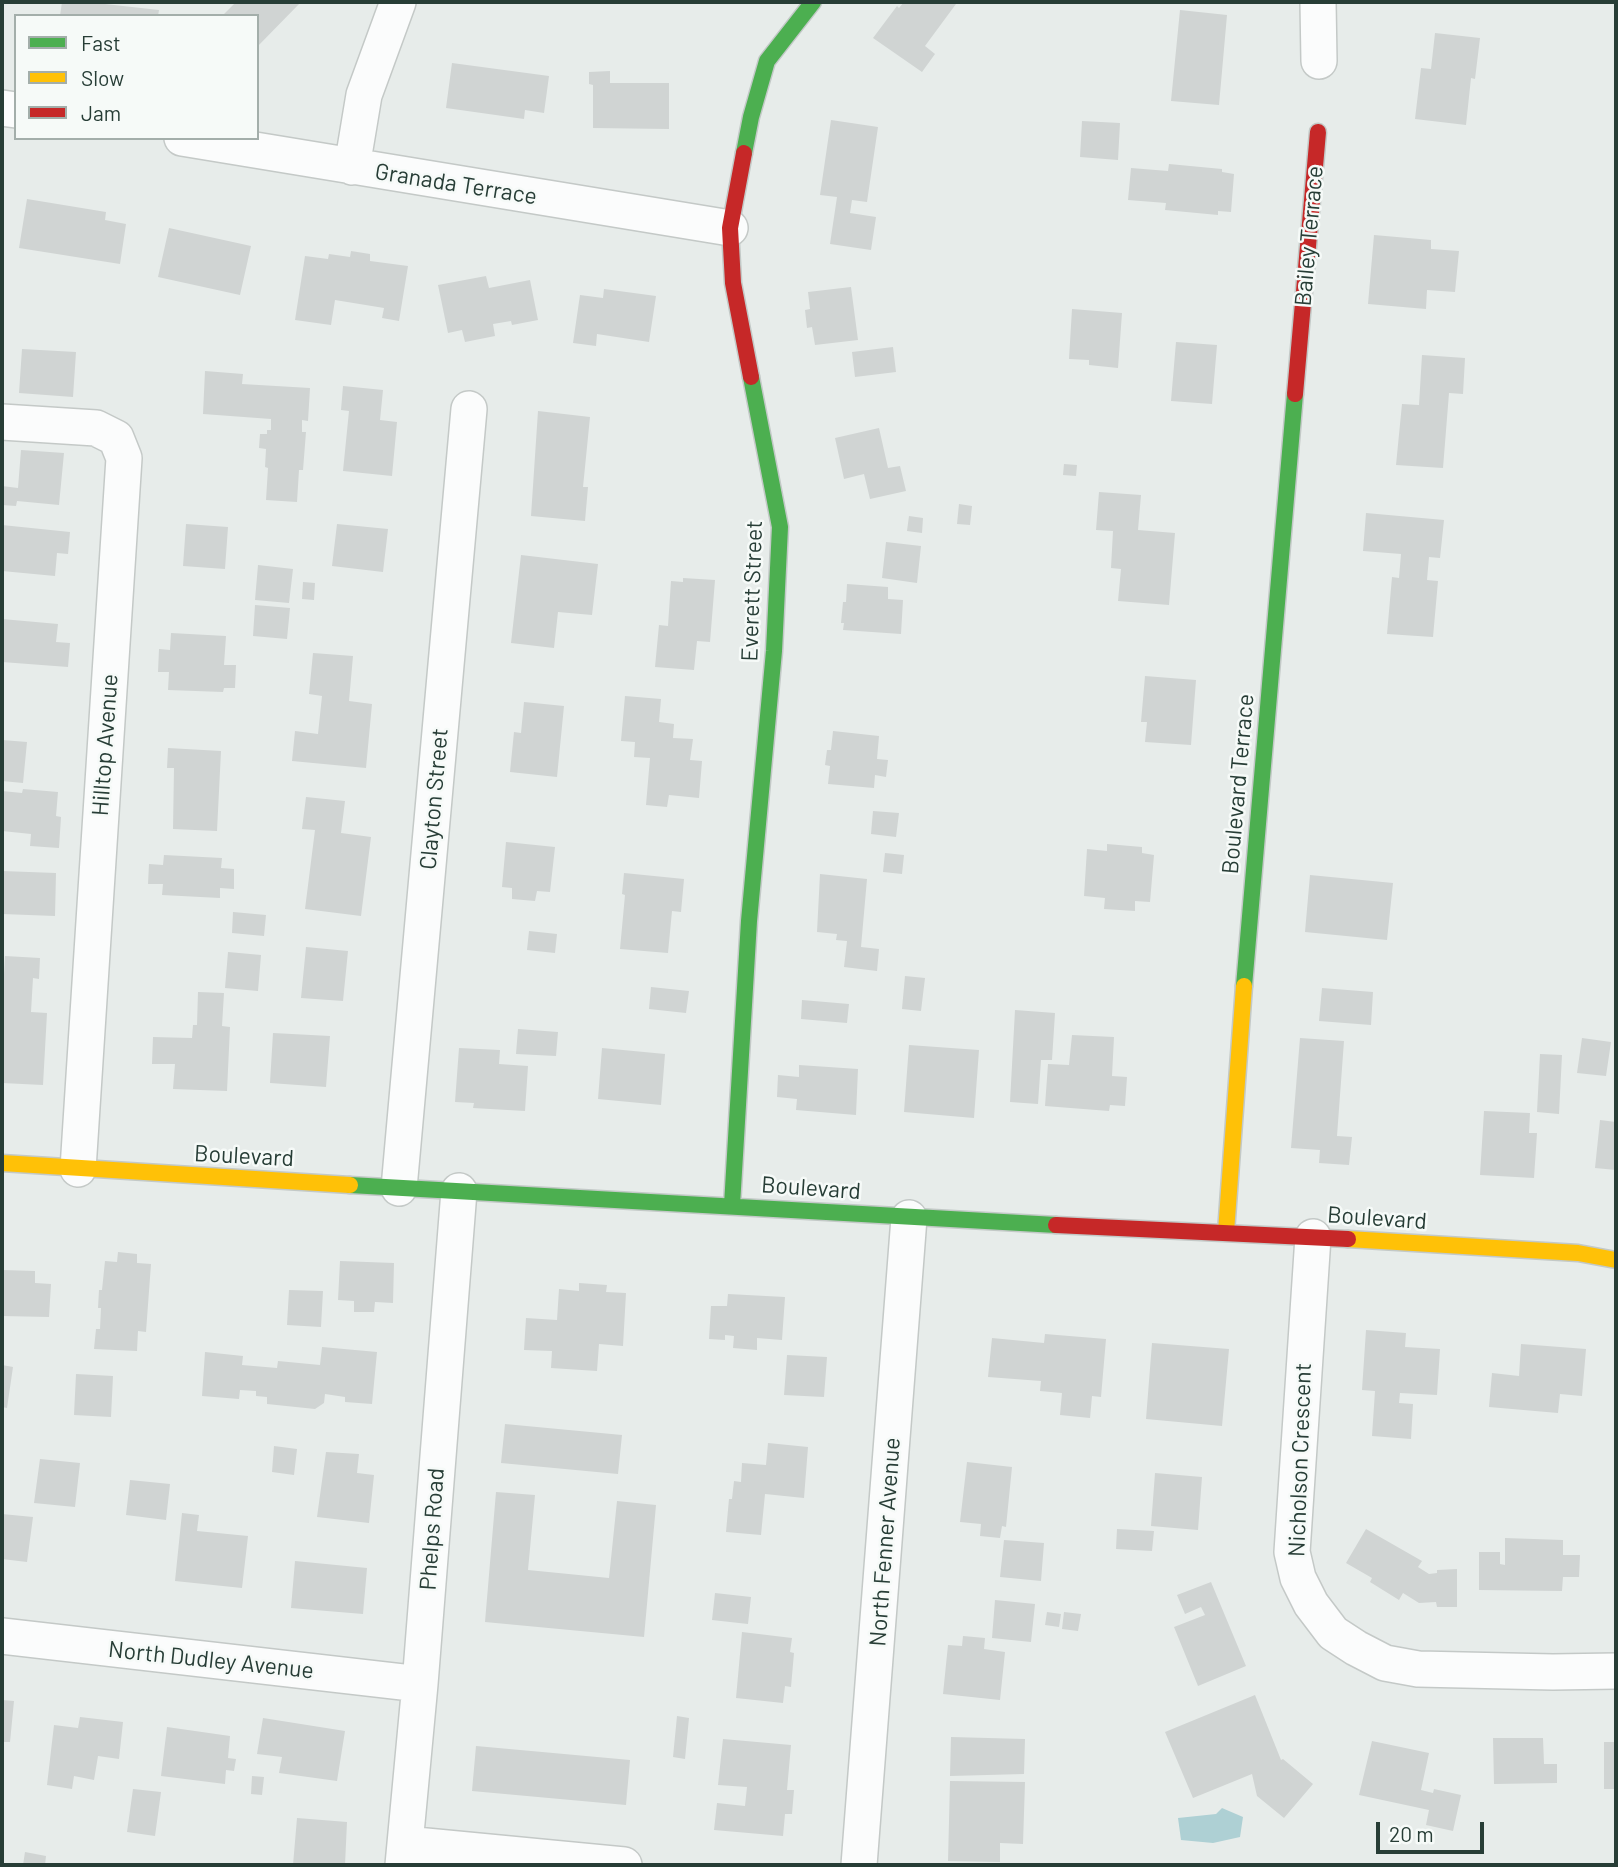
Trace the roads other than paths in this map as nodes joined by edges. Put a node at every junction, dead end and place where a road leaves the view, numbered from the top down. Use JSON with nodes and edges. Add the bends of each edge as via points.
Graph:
{"nodes":[{"id":1,"x":398,"y":2,"type":"edge"},
{"id":2,"x":813,"y":2,"type":"edge"},
{"id":3,"x":1318,"y":2,"type":"edge"},
{"id":4,"x":1319,"y":61,"type":"dead end"},
{"id":5,"x":1318,"y":132,"type":"dead end"},
{"id":6,"x":194,"y":140,"type":"edge"},
{"id":7,"x":352,"y":167,"type":"junction"},
{"id":8,"x":730,"y":228,"type":"junction"},
{"id":9,"x":1300,"y":340,"type":"joint"},
{"id":10,"x":469,"y":409,"type":"dead end"},
{"id":11,"x":2,"y":422,"type":"edge"},
{"id":12,"x":2,"y":1163,"type":"edge"},
{"id":13,"x":78,"y":1169,"type":"junction"},
{"id":14,"x":399,"y":1188,"type":"junction"},
{"id":15,"x":459,"y":1192,"type":"junction"},
{"id":16,"x":732,"y":1205,"type":"junction"},
{"id":17,"x":909,"y":1218,"type":"junction"},
{"id":18,"x":1226,"y":1232,"type":"junction"},
{"id":19,"x":1313,"y":1237,"type":"junction"},
{"id":20,"x":1616,"y":1260,"type":"edge"},
{"id":21,"x":2,"y":1636,"type":"edge"},
{"id":22,"x":1616,"y":1671,"type":"edge"},
{"id":23,"x":420,"y":1684,"type":"junction"},
{"id":24,"x":404,"y":1855,"type":"edge"},
{"id":25,"x":624,"y":1865,"type":"edge"},
{"id":26,"x":859,"y":1865,"type":"edge"}],
"edges":[{"from":1,"to":7,"type":"street","via":[[364,95]]},
{"from":2,"to":8,"type":"street","name":"Everett Street","via":[[767,61],[751,117]]},
{"from":3,"to":4,"type":"street"},
{"from":5,"to":9,"type":"street","name":"Bailey Terrace"},
{"from":6,"to":7,"type":"street","name":"Granada Terrace"},
{"from":7,"to":8,"type":"street","name":"Granada Terrace"},
{"from":8,"to":16,"type":"street","name":"Everett Street","via":[[733,283],[780,527]]},
{"from":9,"to":18,"type":"street","name":"Boulevard Terrace"},
{"from":10,"to":14,"type":"street","name":"Clayton Street"},
{"from":11,"to":13,"type":"street","name":"Hilltop Avenue","via":[[96,428],[116,438],[124,458]]},
{"from":12,"to":13,"type":"street","name":"Boulevard"},
{"from":13,"to":14,"type":"street","name":"Boulevard"},
{"from":14,"to":15,"type":"street","name":"Boulevard"},
{"from":15,"to":16,"type":"street","name":"Boulevard"},
{"from":15,"to":23,"type":"street","name":"Phelps Road"},
{"from":16,"to":17,"type":"street","name":"Boulevard"},
{"from":17,"to":18,"type":"street","name":"Boulevard"},
{"from":17,"to":26,"type":"street","name":"North Fenner Avenue"},
{"from":18,"to":19,"type":"street","name":"Boulevard"},
{"from":19,"to":20,"type":"street","name":"Boulevard","via":[[1578,1253]]},
{"from":19,"to":22,"type":"street","name":"Nicholson Crescent","via":[[1292,1552],[1311,1604],[1333,1633],[1385,1663],[1418,1669]]},
{"from":21,"to":23,"type":"street","name":"North Dudley Avenue"},
{"from":23,"to":24,"type":"street","name":"Phelps Road"},
{"from":24,"to":25,"type":"street"}]}
